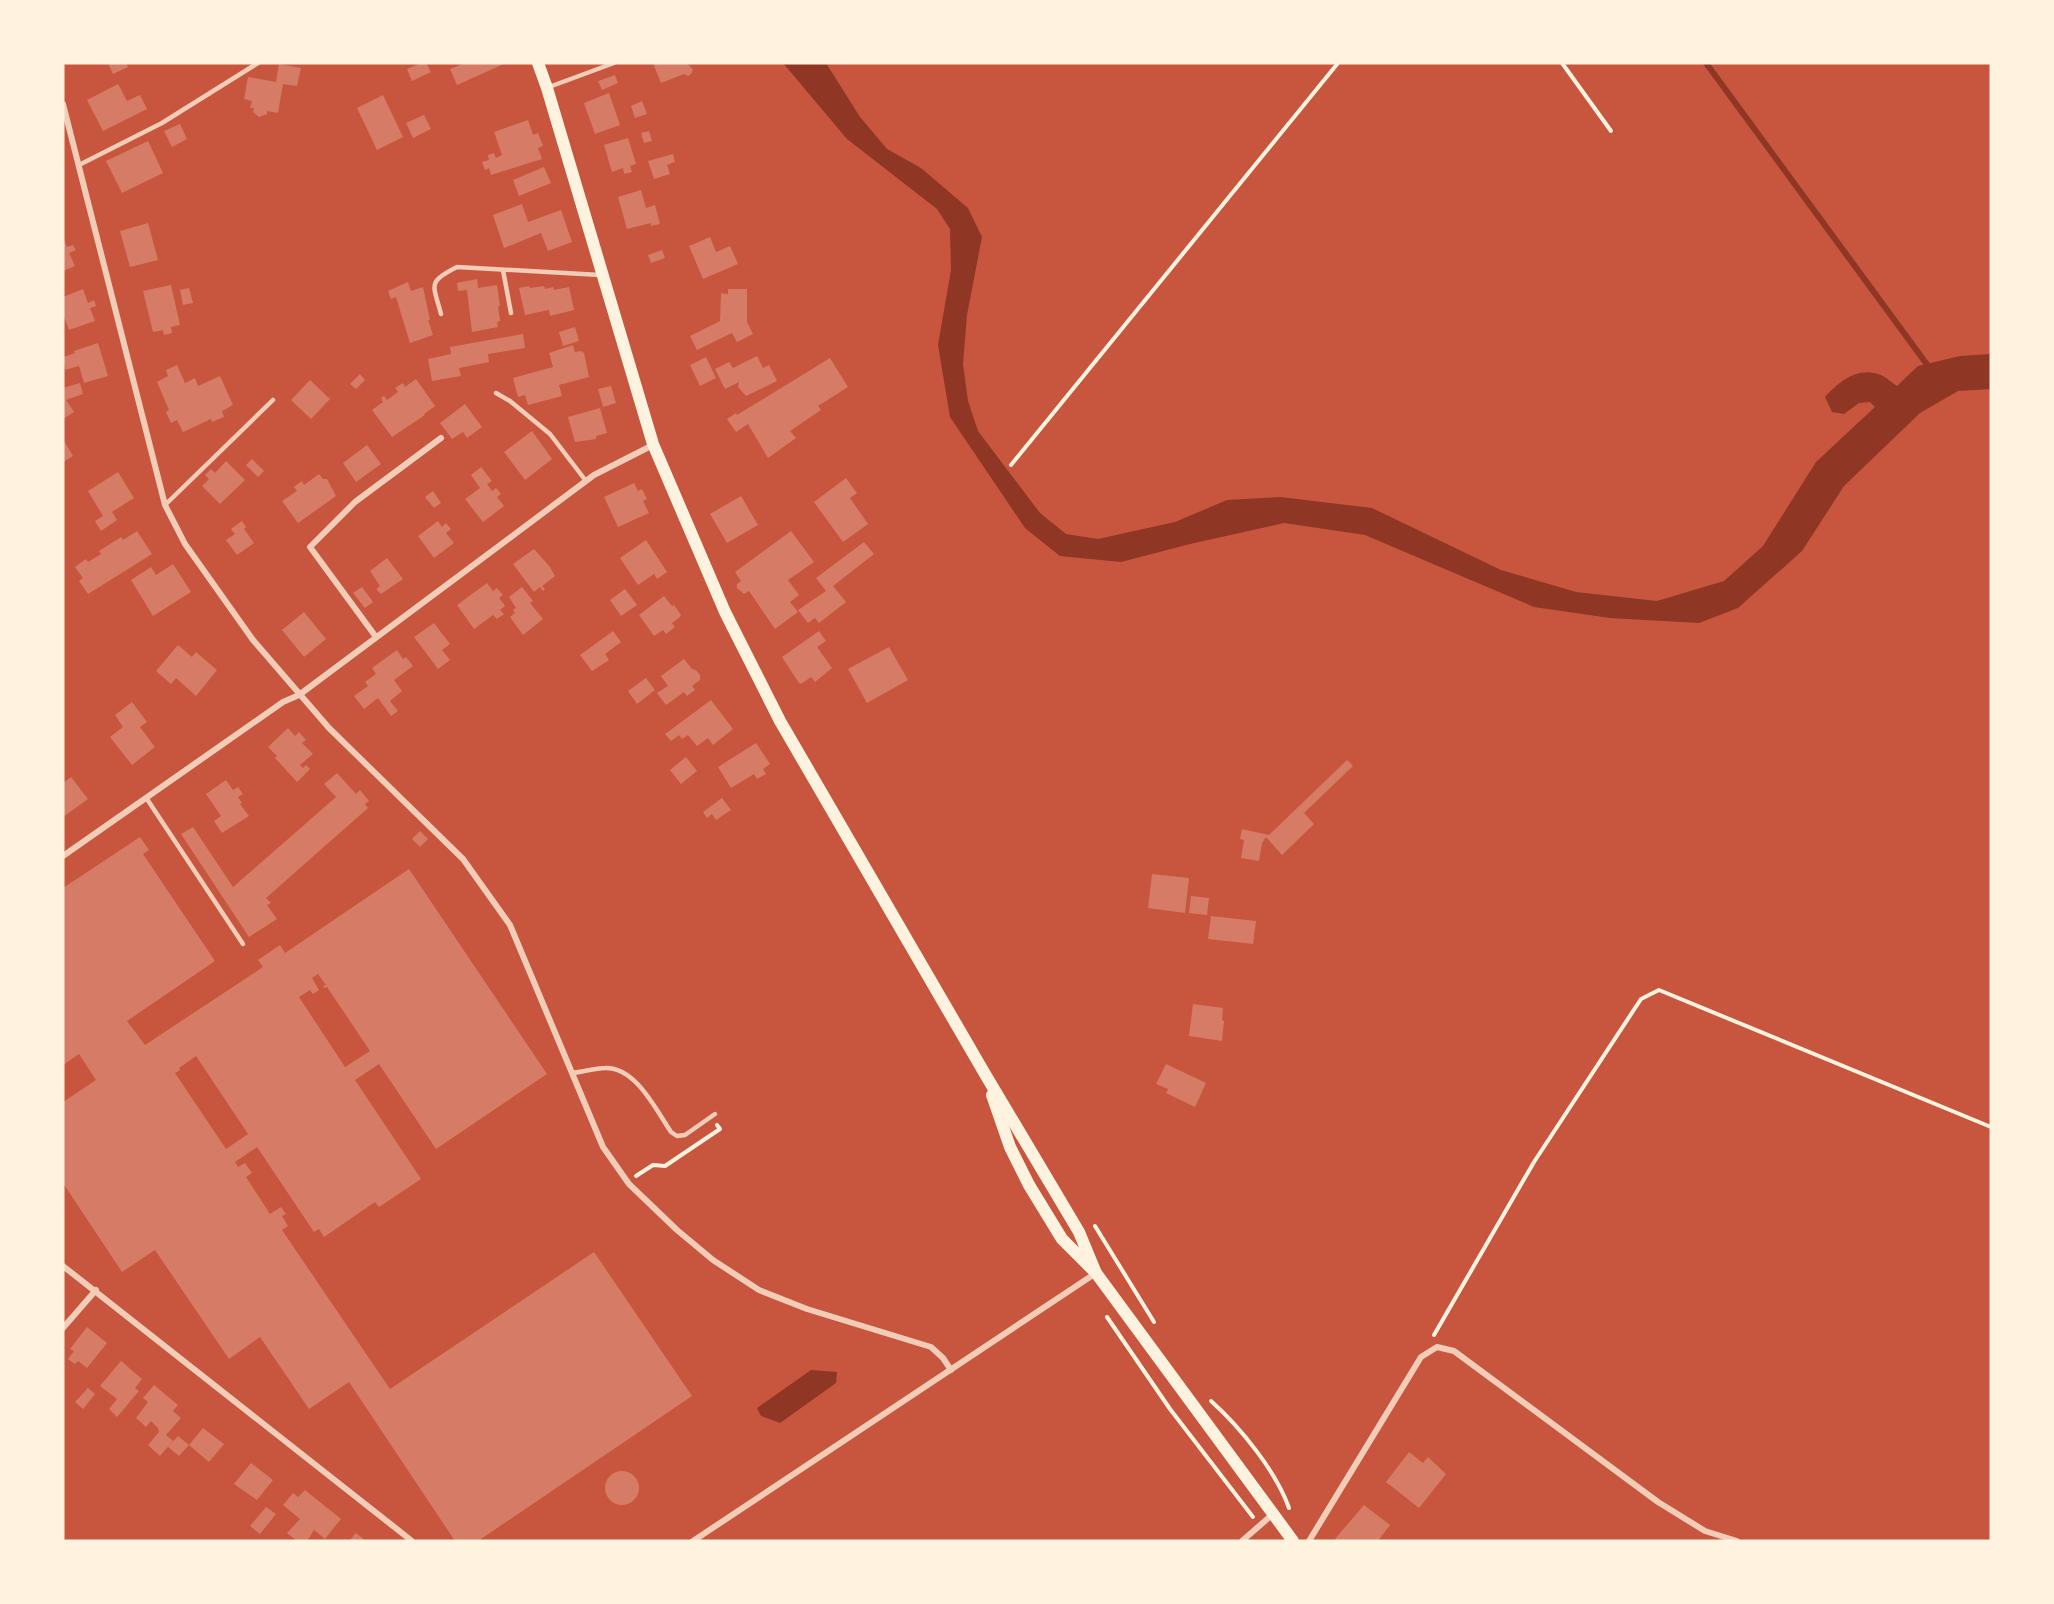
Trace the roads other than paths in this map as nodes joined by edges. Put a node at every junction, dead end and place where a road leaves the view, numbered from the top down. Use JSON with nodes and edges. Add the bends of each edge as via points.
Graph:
{"nodes":[{"id":1,"x":258,"y":63,"type":"edge"},
{"id":2,"x":538,"y":63,"type":"edge"},
{"id":3,"x":614,"y":63,"type":"edge"},
{"id":4,"x":547,"y":88,"type":"junction"},
{"id":5,"x":63,"y":104,"type":"edge"},
{"id":6,"x":79,"y":165,"type":"junction"},
{"id":7,"x":503,"y":270,"type":"junction"},
{"id":8,"x":603,"y":275,"type":"junction"},
{"id":9,"x":511,"y":313,"type":"dead end"},
{"id":10,"x":441,"y":314,"type":"dead end"},
{"id":11,"x":496,"y":393,"type":"dead end"},
{"id":12,"x":273,"y":400,"type":"dead end"},
{"id":13,"x":441,"y":438,"type":"dead end"},
{"id":14,"x":653,"y":444,"type":"junction"},
{"id":15,"x":586,"y":481,"type":"junction"},
{"id":16,"x":165,"y":505,"type":"junction"},
{"id":17,"x":376,"y":637,"type":"junction"},
{"id":18,"x":299,"y":695,"type":"junction"},
{"id":19,"x":147,"y":799,"type":"junction"},
{"id":20,"x":63,"y":856,"type":"edge"},
{"id":21,"x":243,"y":944,"type":"dead end"},
{"id":22,"x":572,"y":1073,"type":"junction"},
{"id":23,"x":985,"y":1074,"type":"junction"},
{"id":24,"x":714,"y":1116,"type":"road end"},
{"id":25,"x":63,"y":1266,"type":"edge"},
{"id":26,"x":1096,"y":1273,"type":"junction"},
{"id":27,"x":96,"y":1290,"type":"junction"},
{"id":28,"x":63,"y":1328,"type":"edge"},
{"id":29,"x":951,"y":1370,"type":"junction"},
{"id":30,"x":1273,"y":1514,"type":"junction"},
{"id":31,"x":412,"y":1541,"type":"edge"},
{"id":32,"x":693,"y":1541,"type":"edge"},
{"id":33,"x":1242,"y":1541,"type":"edge"},
{"id":34,"x":1293,"y":1541,"type":"edge"},
{"id":35,"x":1309,"y":1541,"type":"edge"},
{"id":36,"x":1737,"y":1541,"type":"edge"}],
"edges":[{"from":1,"to":6,"type":"lane","via":[[162,123]]},
{"from":2,"to":4,"type":"main road"},
{"from":3,"to":4,"type":"lane"},
{"from":4,"to":8,"type":"main road"},
{"from":5,"to":6,"type":"street"},
{"from":6,"to":16,"type":"street"},
{"from":7,"to":8,"type":"lane"},
{"from":7,"to":9,"type":"lane"},
{"from":7,"to":10,"type":"lane","via":[[457,267],[439,276],[435,291]]},
{"from":8,"to":14,"type":"main road"},
{"from":11,"to":15,"type":"lane","via":[[550,434]]},
{"from":12,"to":16,"type":"lane"},
{"from":13,"to":17,"type":"street","via":[[355,502],[310,547]]},
{"from":14,"to":15,"type":"street"},
{"from":14,"to":23,"type":"main road","via":[[724,612],[780,721]]},
{"from":15,"to":17,"type":"street"},
{"from":16,"to":18,"type":"street","via":[[185,544],[253,640]]},
{"from":17,"to":18,"type":"street"},
{"from":18,"to":19,"type":"street","via":[[283,702]]},
{"from":18,"to":22,"type":"street","via":[[463,859],[510,925]]},
{"from":19,"to":20,"type":"street"},
{"from":19,"to":21,"type":"lane"},
{"from":22,"to":24,"type":"lane","via":[[621,1070],[634,1078],[677,1136]]},
{"from":22,"to":29,"type":"street","via":[[603,1147],[627,1182],[713,1260],[759,1290],[931,1347]]},
{"from":23,"to":26,"type":"main road","via":[[1079,1232]]},
{"from":23,"to":26,"type":"main road","via":[[1005,1134],[1029,1185],[1062,1239]]},
{"from":25,"to":27,"type":"street"},
{"from":26,"to":29,"type":"street"},
{"from":26,"to":30,"type":"main road"},
{"from":27,"to":28,"type":"street"},
{"from":27,"to":31,"type":"street"},
{"from":29,"to":32,"type":"street"},
{"from":30,"to":33,"type":"street"},
{"from":30,"to":34,"type":"main road"},
{"from":35,"to":36,"type":"street","via":[[1421,1357],[1437,1347],[1454,1351],[1658,1502],[1705,1531]]}]}
